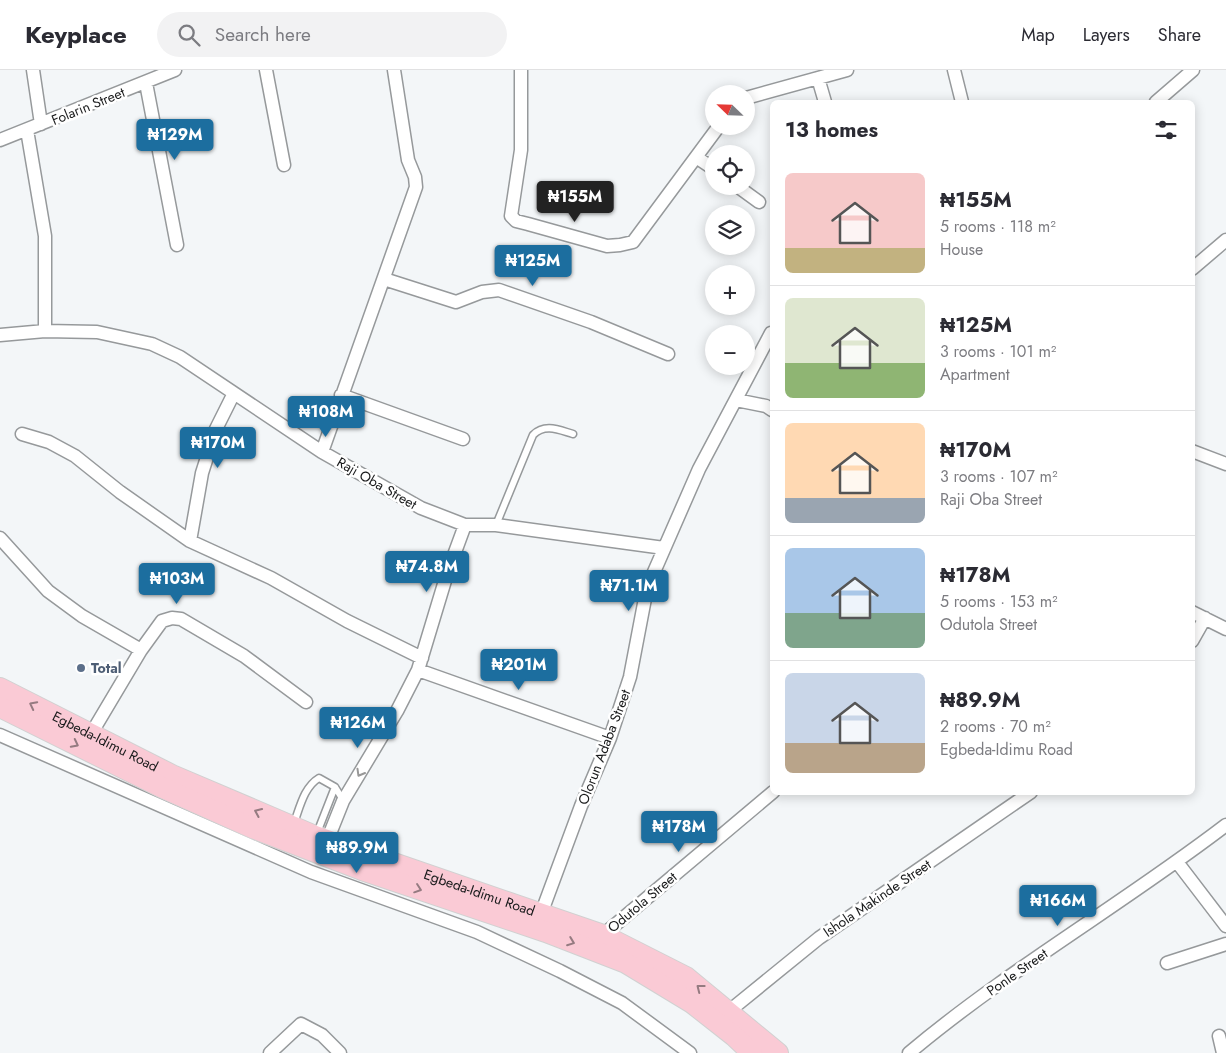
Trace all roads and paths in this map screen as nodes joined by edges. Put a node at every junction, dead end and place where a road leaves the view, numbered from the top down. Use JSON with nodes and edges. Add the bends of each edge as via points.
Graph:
{"nodes":[{"id":1,"x":33,"y":70,"type":"edge"},
{"id":2,"x":175,"y":70,"type":"edge"},
{"id":3,"x":266,"y":70,"type":"edge"},
{"id":4,"x":394,"y":70,"type":"edge"},
{"id":5,"x":521,"y":70,"type":"edge"},
{"id":6,"x":846,"y":70,"type":"edge"},
{"id":7,"x":954,"y":70,"type":"edge"},
{"id":8,"x":1193,"y":70,"type":"edge"},
{"id":9,"x":818,"y":78,"type":"junction"},
{"id":10,"x":146,"y":82,"type":"junction"},
{"id":11,"x":755,"y":96,"type":"edge"},
{"id":12,"x":824,"y":100,"type":"edge"},
{"id":13,"x":962,"y":100,"type":"edge"},
{"id":14,"x":1158,"y":100,"type":"edge"},
{"id":15,"x":41,"y":124,"type":"junction"},
{"id":16,"x":27,"y":130,"type":"junction"},
{"id":17,"x":713,"y":135,"type":"edge"},
{"id":18,"x":0,"y":140,"type":"edge"},
{"id":19,"x":696,"y":157,"type":"junction"},
{"id":20,"x":705,"y":164,"type":"edge"},
{"id":21,"x":284,"y":165,"type":"dead end"},
{"id":22,"x":749,"y":195,"type":"edge"},
{"id":23,"x":759,"y":202,"type":"dead end"},
{"id":24,"x":1226,"y":240,"type":"edge"},
{"id":25,"x":177,"y":245,"type":"dead end"},
{"id":26,"x":1195,"y":267,"type":"edge"},
{"id":27,"x":384,"y":278,"type":"junction"},
{"id":28,"x":45,"y":331,"type":"junction"},
{"id":29,"x":0,"y":334,"type":"edge"},
{"id":30,"x":770,"y":335,"type":"edge"},
{"id":31,"x":668,"y":354,"type":"dead end"},
{"id":32,"x":234,"y":393,"type":"junction"},
{"id":33,"x":341,"y":395,"type":"junction"},
{"id":34,"x":736,"y":400,"type":"junction"},
{"id":35,"x":770,"y":409,"type":"edge"},
{"id":36,"x":22,"y":434,"type":"dead end"},
{"id":37,"x":573,"y":434,"type":"dead end"},
{"id":38,"x":463,"y":438,"type":"dead end"},
{"id":39,"x":322,"y":452,"type":"junction"},
{"id":40,"x":1195,"y":452,"type":"edge"},
{"id":41,"x":1226,"y":464,"type":"edge"},
{"id":42,"x":465,"y":525,"type":"junction"},
{"id":43,"x":496,"y":525,"type":"junction"},
{"id":44,"x":0,"y":538,"type":"edge"},
{"id":45,"x":190,"y":541,"type":"junction"},
{"id":46,"x":664,"y":548,"type":"junction"},
{"id":47,"x":1195,"y":613,"type":"edge"},
{"id":48,"x":1205,"y":618,"type":"junction"},
{"id":49,"x":1226,"y":629,"type":"edge"},
{"id":50,"x":1195,"y":636,"type":"edge"},
{"id":51,"x":141,"y":650,"type":"junction"},
{"id":52,"x":420,"y":664,"type":"junction"},
{"id":53,"x":0,"y":688,"type":"edge"},
{"id":54,"x":306,"y":702,"type":"dead end"},
{"id":55,"x":0,"y":707,"type":"edge"},
{"id":56,"x":91,"y":734,"type":"junction"},
{"id":57,"x":0,"y":735,"type":"edge"},
{"id":58,"x":610,"y":738,"type":"junction"},
{"id":59,"x":335,"y":787,"type":"junction"},
{"id":60,"x":770,"y":795,"type":"edge"},
{"id":61,"x":1027,"y":795,"type":"edge"},
{"id":62,"x":343,"y":801,"type":"junction"},
{"id":63,"x":1226,"y":825,"type":"edge"},
{"id":64,"x":292,"y":826,"type":"junction"},
{"id":65,"x":321,"y":838,"type":"junction"},
{"id":66,"x":1177,"y":862,"type":"junction"},
{"id":67,"x":541,"y":914,"type":"junction"},
{"id":68,"x":1226,"y":926,"type":"edge"},
{"id":69,"x":603,"y":935,"type":"junction"},
{"id":70,"x":1226,"y":944,"type":"edge"},
{"id":71,"x":1167,"y":963,"type":"dead end"},
{"id":72,"x":728,"y":1012,"type":"junction"},
{"id":73,"x":1218,"y":1036,"type":"dead end"},
{"id":74,"x":270,"y":1053,"type":"edge"},
{"id":75,"x":340,"y":1053,"type":"edge"},
{"id":76,"x":690,"y":1053,"type":"edge"},
{"id":77,"x":752,"y":1053,"type":"edge"},
{"id":78,"x":778,"y":1053,"type":"edge"},
{"id":79,"x":909,"y":1053,"type":"edge"},
{"id":80,"x":1223,"y":1053,"type":"edge"}],
"edges":[{"from":1,"to":15,"type":"street"},
{"from":2,"to":10,"type":"street","name":"Folarin Street"},
{"from":3,"to":21,"type":"street"},
{"from":4,"to":27,"type":"street","via":[[408,160],[416,187]]},
{"from":5,"to":19,"type":"street","via":[[521,150],[510,216],[516,221],[607,246],[633,242]]},
{"from":6,"to":9,"type":"street"},
{"from":7,"to":13,"type":"street"},
{"from":8,"to":14,"type":"street"},
{"from":9,"to":11,"type":"street"},
{"from":9,"to":12,"type":"street"},
{"from":10,"to":15,"type":"street","name":"Folarin Street"},
{"from":10,"to":25,"type":"street"},
{"from":15,"to":16,"type":"street","name":"Folarin Street"},
{"from":16,"to":18,"type":"street","name":"Folarin Street"},
{"from":16,"to":28,"type":"street","via":[[46,236]]},
{"from":17,"to":19,"type":"street"},
{"from":19,"to":20,"type":"street"},
{"from":22,"to":23,"type":"street"},
{"from":24,"to":26,"type":"street"},
{"from":27,"to":31,"type":"street","via":[[456,302],[482,292],[499,290],[591,322]]},
{"from":27,"to":33,"type":"street"},
{"from":28,"to":29,"type":"street","name":"Raji Oba Street"},
{"from":28,"to":32,"type":"street","name":"Raji Oba Street","via":[[97,332],[152,344]]},
{"from":30,"to":34,"type":"street","name":"Olorun Adaba Street"},
{"from":32,"to":39,"type":"street","name":"Raji Oba Street"},
{"from":32,"to":45,"type":"street","via":[[216,429],[202,473]]},
{"from":33,"to":38,"type":"street"},
{"from":33,"to":39,"type":"street"},
{"from":34,"to":35,"type":"street"},
{"from":34,"to":46,"type":"street","name":"Olorun Adaba Street","via":[[699,469]]},
{"from":36,"to":45,"type":"street","via":[[49,442],[76,456],[120,492]]},
{"from":37,"to":43,"type":"lane","via":[[552,427],[539,429],[533,434]]},
{"from":39,"to":42,"type":"street","name":"Raji Oba Street","via":[[421,508]]},
{"from":40,"to":41,"type":"street"},
{"from":42,"to":43,"type":"street","name":"Raji Oba Street"},
{"from":42,"to":52,"type":"street"},
{"from":43,"to":46,"type":"street","name":"Raji Oba Street"},
{"from":44,"to":51,"type":"street","via":[[48,591],[82,616]]},
{"from":45,"to":52,"type":"street","via":[[271,578]]},
{"from":46,"to":58,"type":"street","name":"Olorun Adaba Street","via":[[647,588],[630,677]]},
{"from":47,"to":48,"type":"street"},
{"from":48,"to":49,"type":"street"},
{"from":48,"to":50,"type":"street"},
{"from":51,"to":54,"type":"street","via":[[162,621],[181,619],[244,656]]},
{"from":51,"to":56,"type":"street"},
{"from":52,"to":58,"type":"street"},
{"from":52,"to":62,"type":"street","one_way":true,"via":[[397,711]]},
{"from":56,"to":53,"type":"main road","name":"Egbeda-Idimu Road","one_way":true},
{"from":55,"to":77,"type":"main road","name":"Egbeda-Idimu Road","one_way":true,"via":[[161,787],[255,829],[626,963],[692,1003]]},
{"from":64,"to":56,"type":"main road","name":"Egbeda-Idimu Road","one_way":true,"via":[[172,775]]},
{"from":57,"to":76,"type":"street","via":[[311,872],[477,932],[622,1004]]},
{"from":58,"to":67,"type":"street","name":"Olorun Adaba Street"},
{"from":59,"to":62,"type":"lane"},
{"from":59,"to":64,"type":"lane","via":[[319,778],[312,782]]},
{"from":59,"to":65,"type":"lane"},
{"from":60,"to":69,"type":"street","name":"Odutola Street"},
{"from":61,"to":72,"type":"street","name":"Ishola Makinde Street","via":[[819,938]]},
{"from":62,"to":65,"type":"street"},
{"from":63,"to":66,"type":"street","name":"Ponle Street"},
{"from":64,"to":65,"type":"main road","name":"Egbeda-Idimu Road"},
{"from":65,"to":67,"type":"main road","name":"Egbeda-Idimu Road"},
{"from":66,"to":68,"type":"street"},
{"from":66,"to":79,"type":"street","name":"Ponle Street","via":[[999,983]]},
{"from":67,"to":69,"type":"main road","name":"Egbeda-Idimu Road"},
{"from":72,"to":69,"type":"main road","name":"Egbeda-Idimu Road","one_way":true,"via":[[686,977]]},
{"from":70,"to":71,"type":"street"},
{"from":72,"to":78,"type":"main road","name":"Egbeda-Idimu Road"},
{"from":73,"to":80,"type":"street"},
{"from":74,"to":75,"type":"street","via":[[301,1024],[322,1035]]}]}
